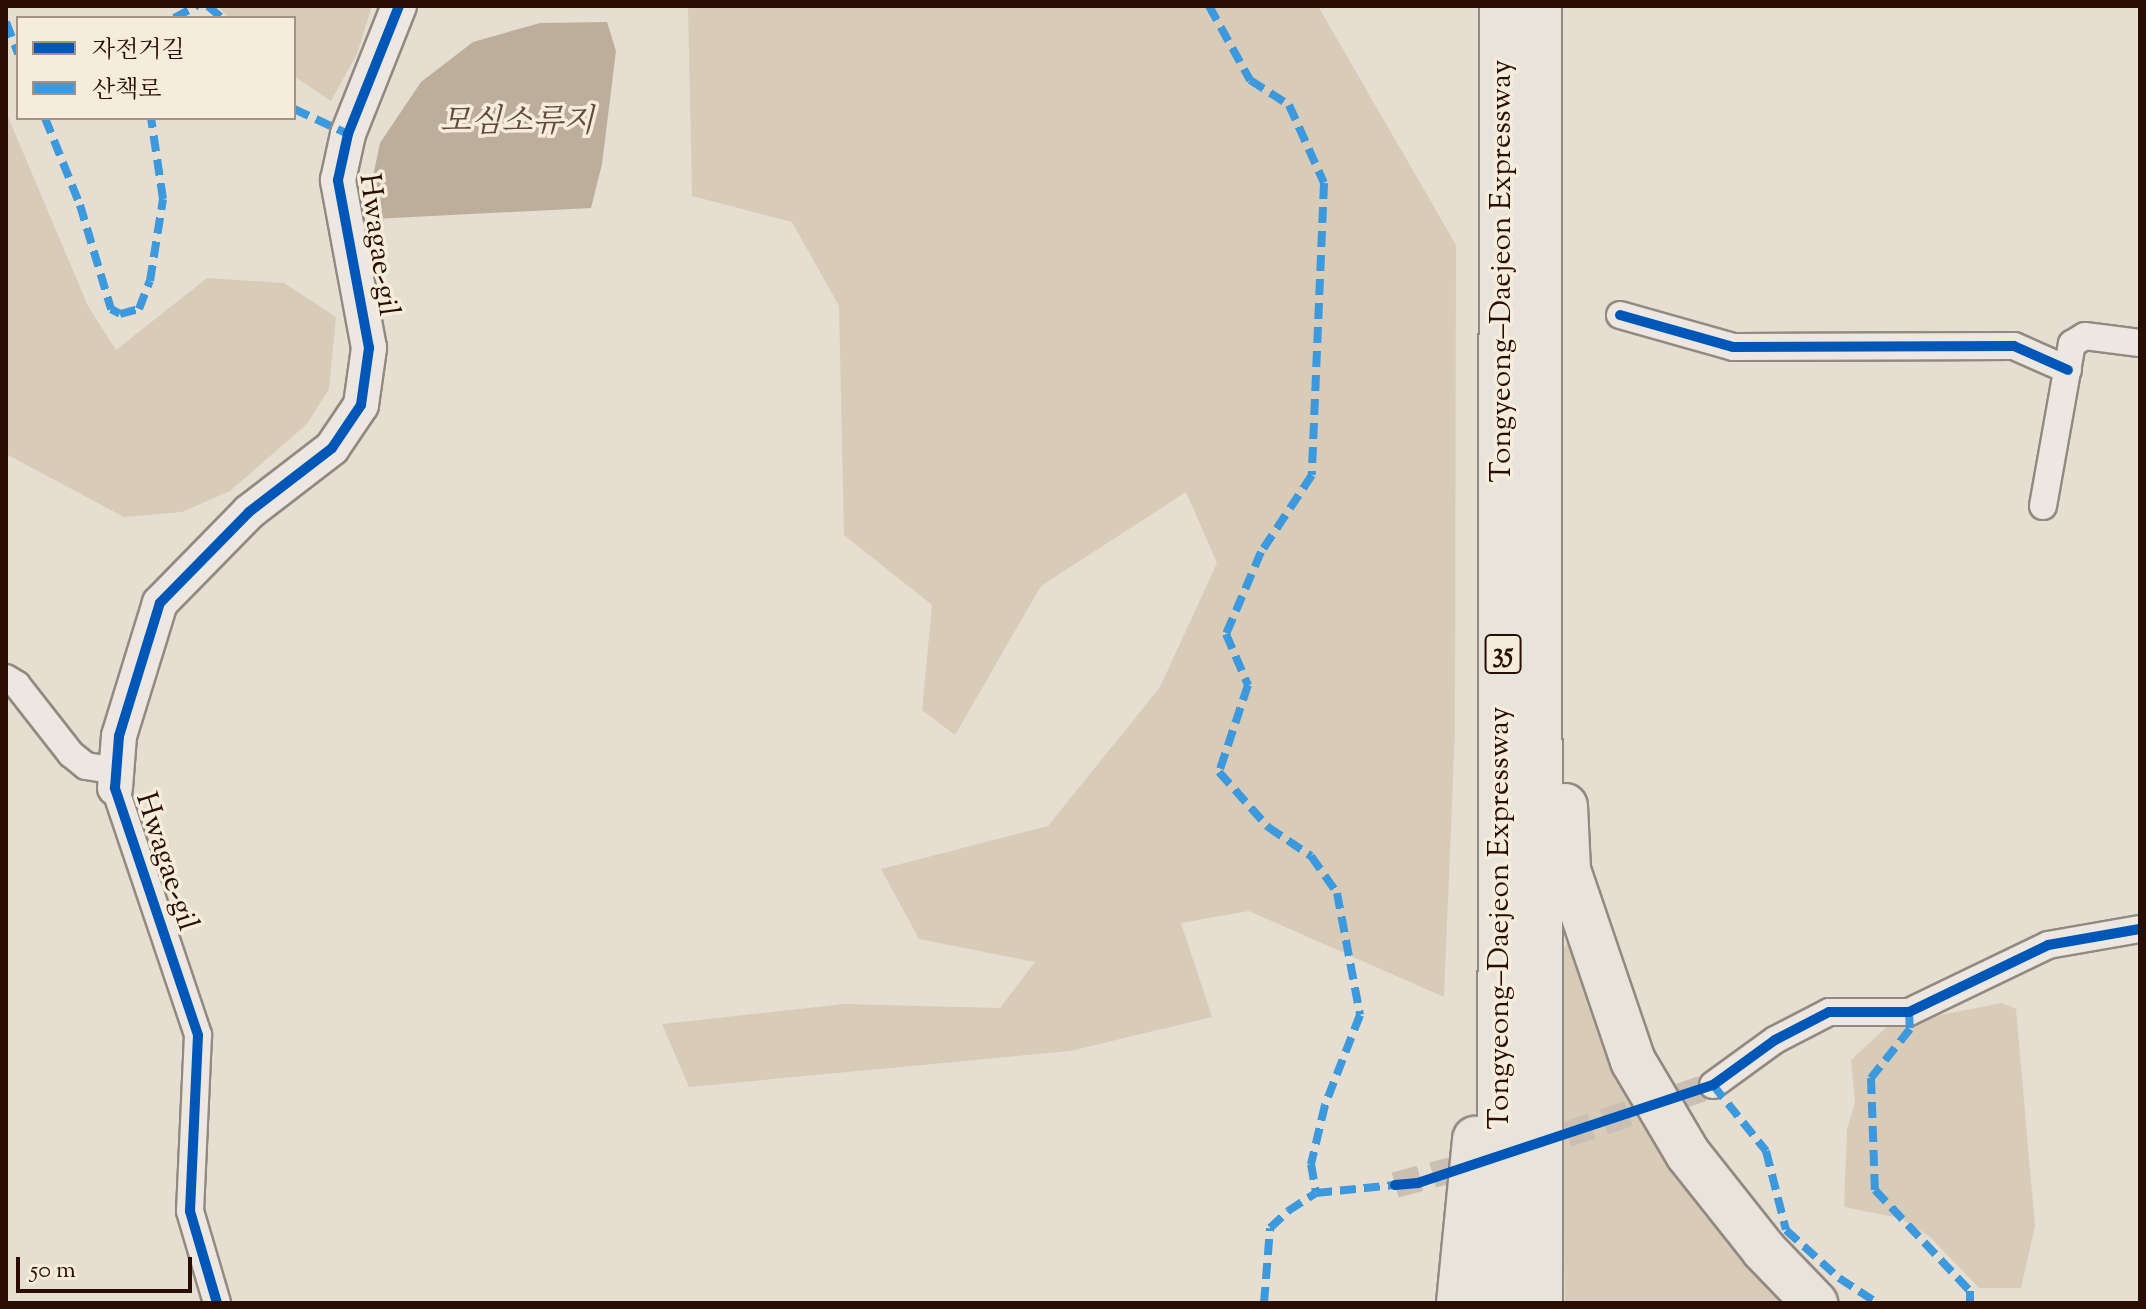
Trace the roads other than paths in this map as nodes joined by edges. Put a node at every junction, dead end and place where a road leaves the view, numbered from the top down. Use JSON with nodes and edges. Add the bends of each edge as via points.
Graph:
{"nodes":[{"id":1,"x":399,"y":6,"type":"edge"},
{"id":2,"x":1502,"y":6,"type":"edge"},
{"id":3,"x":1539,"y":6,"type":"edge"},
{"id":4,"x":1537,"y":271,"type":"junction"},
{"id":5,"x":1620,"y":315,"type":"dead end"},
{"id":6,"x":2140,"y":343,"type":"edge"},
{"id":7,"x":2068,"y":370,"type":"junction"},
{"id":8,"x":2043,"y":506,"type":"dead end"},
{"id":9,"x":6,"y":678,"type":"edge"},
{"id":10,"x":116,"y":780,"type":"junction"},
{"id":11,"x":1500,"y":886,"type":"junction"},
{"id":12,"x":2140,"y":929,"type":"edge"},
{"id":13,"x":1713,"y":1085,"type":"tunnel mouth"},
{"id":14,"x":217,"y":1303,"type":"edge"},
{"id":15,"x":1459,"y":1303,"type":"edge"},
{"id":16,"x":1500,"y":1303,"type":"edge"},
{"id":17,"x":1540,"y":1303,"type":"edge"},
{"id":18,"x":1815,"y":1303,"type":"edge"}],
"edges":[{"from":1,"to":10,"type":"street","name":"Hwagae-gil","via":[[348,134],[338,180],[369,348],[361,405],[332,448],[249,512],[160,603],[119,736]]},
{"from":2,"to":11,"type":"highway","name":"Tongyeong–Daejeon Expressway","number":"35"},
{"from":3,"to":4,"type":"highway","name":"Tongyeong–Daejeon Expressway","number":"35"},
{"from":4,"to":17,"type":"highway","name":"Tongyeong–Daejeon Expressway","number":"35"},
{"from":4,"to":18,"type":"highway","via":[[1568,870],[1633,1061],[1688,1154],[1764,1250]]},
{"from":5,"to":7,"type":"street","via":[[1733,347],[2014,346]]},
{"from":6,"to":7,"type":"street","via":[[2085,336],[2072,344]]},
{"from":7,"to":8,"type":"street"},
{"from":9,"to":10,"type":"street","via":[[71,754]]},
{"from":10,"to":14,"type":"street","name":"Hwagae-gil","via":[[198,1035],[190,1211]]},
{"from":11,"to":15,"type":"highway"},
{"from":11,"to":16,"type":"highway","name":"Tongyeong–Daejeon Expressway","number":"35"},
{"from":12,"to":13,"type":"street","via":[[2048,945],[1909,1012],[1829,1012],[1775,1040]]}]}
